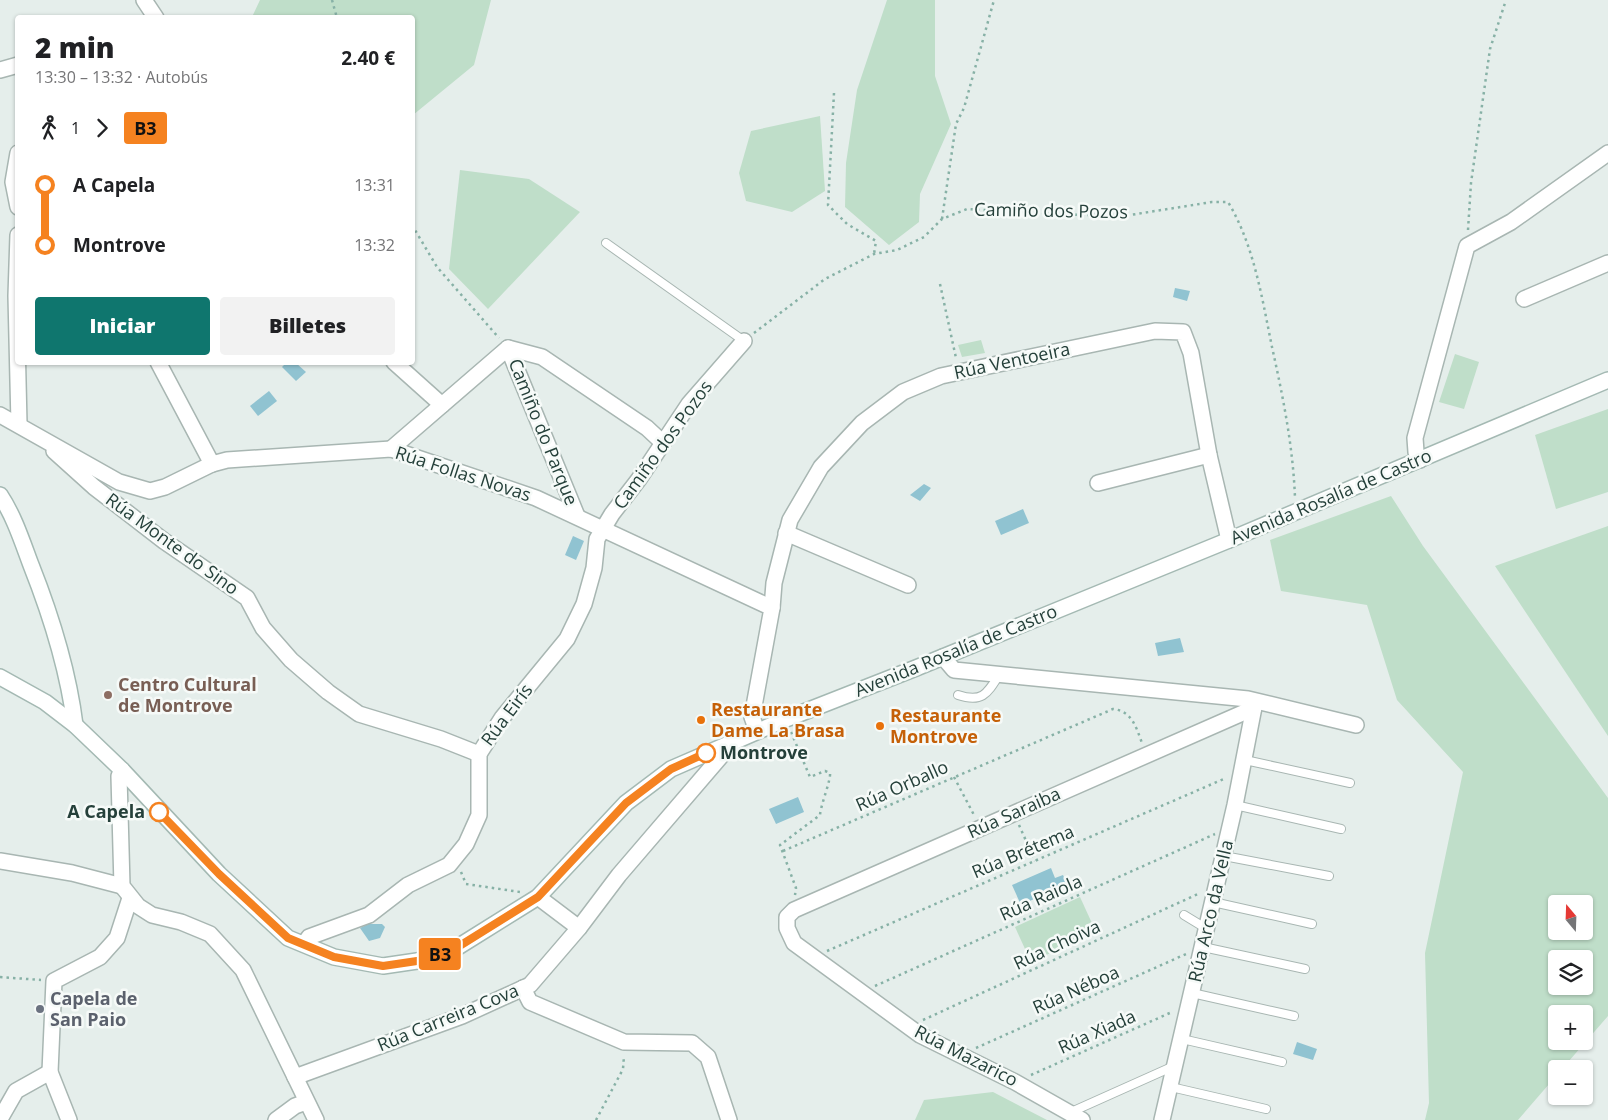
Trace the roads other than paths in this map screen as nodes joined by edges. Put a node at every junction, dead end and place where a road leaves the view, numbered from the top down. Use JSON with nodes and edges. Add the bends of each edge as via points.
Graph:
{"nodes":[{"id":1,"x":144,"y":0,"type":"edge"},
{"id":2,"x":154,"y":15,"type":"edge"},
{"id":3,"x":15,"y":66,"type":"edge"},
{"id":4,"x":0,"y":70,"type":"edge"},
{"id":5,"x":1608,"y":153,"type":"edge"},
{"id":6,"x":15,"y":175,"type":"edge"},
{"id":7,"x":15,"y":188,"type":"edge"},
{"id":8,"x":606,"y":242,"type":"dead end"},
{"id":9,"x":1608,"y":263,"type":"edge"},
{"id":10,"x":1524,"y":299,"type":"dead end"},
{"id":11,"x":744,"y":340,"type":"joint"},
{"id":12,"x":508,"y":348,"type":"junction"},
{"id":13,"x":18,"y":365,"type":"edge"},
{"id":14,"x":160,"y":365,"type":"edge"},
{"id":15,"x":397,"y":365,"type":"edge"},
{"id":16,"x":1608,"y":380,"type":"edge"},
{"id":17,"x":442,"y":404,"type":"junction"},
{"id":18,"x":0,"y":416,"type":"edge"},
{"id":19,"x":19,"y":424,"type":"junction"},
{"id":20,"x":39,"y":436,"type":"junction"},
{"id":21,"x":662,"y":442,"type":"junction"},
{"id":22,"x":391,"y":449,"type":"junction"},
{"id":23,"x":1209,"y":456,"type":"junction"},
{"id":24,"x":1420,"y":460,"type":"junction"},
{"id":25,"x":212,"y":464,"type":"junction"},
{"id":26,"x":1098,"y":483,"type":"dead end"},
{"id":27,"x":0,"y":495,"type":"edge"},
{"id":28,"x":577,"y":516,"type":"junction"},
{"id":29,"x":604,"y":528,"type":"junction"},
{"id":30,"x":786,"y":533,"type":"junction"},
{"id":31,"x":1229,"y":540,"type":"junction"},
{"id":32,"x":908,"y":585,"type":"dead end"},
{"id":33,"x":772,"y":608,"type":"junction"},
{"id":34,"x":943,"y":657,"type":"junction"},
{"id":35,"x":999,"y":674,"type":"junction"},
{"id":36,"x":0,"y":677,"type":"edge"},
{"id":37,"x":958,"y":695,"type":"dead end"},
{"id":38,"x":1254,"y":704,"type":"junction"},
{"id":39,"x":75,"y":725,"type":"junction"},
{"id":40,"x":1356,"y":726,"type":"dead end"},
{"id":41,"x":757,"y":731,"type":"junction"},
{"id":42,"x":734,"y":741,"type":"junction"},
{"id":43,"x":479,"y":754,"type":"junction"},
{"id":44,"x":1244,"y":765,"type":"junction"},
{"id":45,"x":122,"y":770,"type":"junction"},
{"id":46,"x":1350,"y":782,"type":"dead end"},
{"id":47,"x":1235,"y":806,"type":"junction"},
{"id":48,"x":1341,"y":830,"type":"dead end"},
{"id":49,"x":1224,"y":856,"type":"junction"},
{"id":50,"x":0,"y":861,"type":"edge"},
{"id":51,"x":1329,"y":876,"type":"dead end"},
{"id":52,"x":126,"y":892,"type":"junction"},
{"id":53,"x":538,"y":897,"type":"junction"},
{"id":54,"x":1213,"y":902,"type":"junction"},
{"id":55,"x":1184,"y":916,"type":"dead end"},
{"id":56,"x":1312,"y":924,"type":"dead end"},
{"id":57,"x":579,"y":928,"type":"junction"},
{"id":58,"x":787,"y":928,"type":"joint"},
{"id":59,"x":1207,"y":930,"type":"junction"},
{"id":60,"x":304,"y":944,"type":"junction"},
{"id":61,"x":1203,"y":946,"type":"junction"},
{"id":62,"x":1305,"y":969,"type":"dead end"},
{"id":63,"x":523,"y":988,"type":"junction"},
{"id":64,"x":1191,"y":999,"type":"junction"},
{"id":65,"x":1294,"y":1016,"type":"dead end"},
{"id":66,"x":1182,"y":1040,"type":"junction"},
{"id":67,"x":1282,"y":1062,"type":"dead end"},
{"id":68,"x":1176,"y":1065,"type":"junction"},
{"id":69,"x":50,"y":1072,"type":"junction"},
{"id":70,"x":295,"y":1077,"type":"junction"},
{"id":71,"x":1171,"y":1087,"type":"junction"},
{"id":72,"x":306,"y":1102,"type":"junction"},
{"id":73,"x":1266,"y":1110,"type":"dead end"},
{"id":74,"x":1075,"y":1116,"type":"edge"},
{"id":75,"x":0,"y":1120,"type":"edge"},
{"id":76,"x":69,"y":1120,"type":"edge"},
{"id":77,"x":276,"y":1120,"type":"edge"},
{"id":78,"x":316,"y":1120,"type":"edge"},
{"id":79,"x":730,"y":1120,"type":"edge"},
{"id":80,"x":1162,"y":1120,"type":"edge"}],
"edges":[{"from":1,"to":2,"type":"street"},
{"from":3,"to":4,"type":"street"},
{"from":5,"to":24,"type":"street","via":[[1512,222],[1467,246],[1415,438]]},
{"from":6,"to":7,"type":"street"},
{"from":8,"to":11,"type":"lane"},
{"from":9,"to":10,"type":"street"},
{"from":11,"to":21,"type":"street","name":"Camiño dos Pozos","via":[[689,404]]},
{"from":12,"to":17,"type":"street"},
{"from":12,"to":21,"type":"street","via":[[542,357],[647,428]]},
{"from":12,"to":28,"type":"street","name":"Camiño do Parque"},
{"from":13,"to":19,"type":"street"},
{"from":14,"to":25,"type":"street"},
{"from":15,"to":17,"type":"street"},
{"from":16,"to":24,"type":"street","name":"Avenida Rosalía de Castro"},
{"from":17,"to":22,"type":"street"},
{"from":18,"to":19,"type":"street","name":"Rúa Follas Novas"},
{"from":19,"to":20,"type":"street","name":"Rúa Follas Novas"},
{"from":20,"to":25,"type":"street","name":"Rúa Follas Novas","via":[[119,482],[150,491]]},
{"from":20,"to":43,"type":"street","name":"Rúa Monte do Sino","via":[[109,499],[247,598],[263,628],[291,660],[328,692],[359,714]]},
{"from":21,"to":29,"type":"street","name":"Camiño dos Pozos"},
{"from":22,"to":25,"type":"street","name":"Rúa Follas Novas","via":[[227,460]]},
{"from":22,"to":28,"type":"street","name":"Rúa Follas Novas","via":[[536,498]]},
{"from":23,"to":26,"type":"street"},
{"from":23,"to":30,"type":"street","name":"Rúa Ventoeira","via":[[1192,353],[1183,332],[1155,331],[942,376],[903,392],[862,423],[821,467],[790,520]]},
{"from":23,"to":31,"type":"street","name":"Rúa Ventoeira"},
{"from":24,"to":31,"type":"street","name":"Avenida Rosalía de Castro"},
{"from":27,"to":39,"type":"street","via":[[19,533],[53,622],[70,684]]},
{"from":28,"to":29,"type":"street","name":"Rúa Follas Novas"},
{"from":29,"to":33,"type":"street","name":"Rúa Follas Novas"},
{"from":29,"to":43,"type":"street","name":"Rúa Eirís","via":[[598,539],[584,604],[568,639],[502,718]]},
{"from":30,"to":32,"type":"street"},
{"from":30,"to":33,"type":"street","name":"Rúa Ventoeira"},
{"from":31,"to":34,"type":"street","name":"Avenida Rosalía de Castro"},
{"from":33,"to":41,"type":"street","via":[[752,716]]},
{"from":34,"to":35,"type":"street","via":[[954,670]]},
{"from":34,"to":41,"type":"street","name":"Avenida Rosalía de Castro"},
{"from":35,"to":37,"type":"lane","via":[[987,693],[980,697],[970,699]]},
{"from":35,"to":38,"type":"street"},
{"from":36,"to":39,"type":"street","name":"Avenida Rosalía de Castro","via":[[45,702]]},
{"from":38,"to":40,"type":"street"},
{"from":38,"to":44,"type":"street","name":"Rúa Arco da Vella"},
{"from":38,"to":58,"type":"street","name":"Rúa Saraiba","via":[[794,910],[787,917]]},
{"from":39,"to":45,"type":"street","name":"Avenida Rosalía de Castro"},
{"from":41,"to":42,"type":"street","name":"Avenida Rosalía de Castro"},
{"from":42,"to":53,"type":"street","name":"Avenida Rosalía de Castro","via":[[671,769],[626,803]]},
{"from":42,"to":57,"type":"street","name":"Rúa Carreira Cova","via":[[619,875]]},
{"from":43,"to":60,"type":"street","name":"Rúa Eirís","via":[[479,815],[466,844],[449,865],[408,885],[370,915],[309,936]]},
{"from":44,"to":46,"type":"lane"},
{"from":44,"to":47,"type":"street","name":"Rúa Arco da Vella"},
{"from":45,"to":52,"type":"street"},
{"from":45,"to":60,"type":"street","name":"Avenida Rosalía de Castro","via":[[219,874],[288,938]]},
{"from":47,"to":48,"type":"lane"},
{"from":47,"to":49,"type":"street","name":"Rúa Arco da Vella"},
{"from":49,"to":51,"type":"lane"},
{"from":49,"to":54,"type":"street","name":"Rúa Arco da Vella"},
{"from":50,"to":52,"type":"street","via":[[72,874]]},
{"from":52,"to":69,"type":"street","via":[[117,938],[100,957],[54,981]]},
{"from":52,"to":70,"type":"street","via":[[138,906],[152,914],[210,934],[243,970]]},
{"from":53,"to":57,"type":"street"},
{"from":53,"to":60,"type":"street","name":"Avenida Rosalía de Castro","via":[[453,950],[417,961],[383,966],[334,957]]},
{"from":54,"to":56,"type":"lane"},
{"from":54,"to":59,"type":"street","name":"Rúa Arco da Vella"},
{"from":55,"to":59,"type":"lane"},
{"from":57,"to":63,"type":"street","name":"Rúa Carreira Cova","via":[[530,985]]},
{"from":58,"to":74,"type":"street","name":"Rúa Mazarico","via":[[794,943],[920,1036],[1016,1082]]},
{"from":59,"to":61,"type":"street","name":"Rúa Arco da Vella"},
{"from":61,"to":62,"type":"lane"},
{"from":61,"to":64,"type":"street","name":"Rúa Arco da Vella"},
{"from":63,"to":70,"type":"street","name":"Rúa Carreira Cova","via":[[462,1016]]},
{"from":63,"to":79,"type":"street","via":[[530,1002],[624,1042],[692,1042],[708,1057]]},
{"from":64,"to":65,"type":"lane"},
{"from":64,"to":66,"type":"street","name":"Rúa Arco da Vella"},
{"from":66,"to":67,"type":"lane"},
{"from":66,"to":68,"type":"street","name":"Rúa Arco da Vella"},
{"from":68,"to":71,"type":"street","name":"Rúa Arco da Vella"},
{"from":68,"to":74,"type":"lane"},
{"from":69,"to":75,"type":"street","via":[[16,1091]]},
{"from":69,"to":76,"type":"street"},
{"from":70,"to":72,"type":"street"},
{"from":71,"to":73,"type":"lane"},
{"from":71,"to":80,"type":"street","name":"Rúa Arco da Vella"},
{"from":72,"to":77,"type":"street","via":[[294,1106]]},
{"from":72,"to":78,"type":"street"}]}
